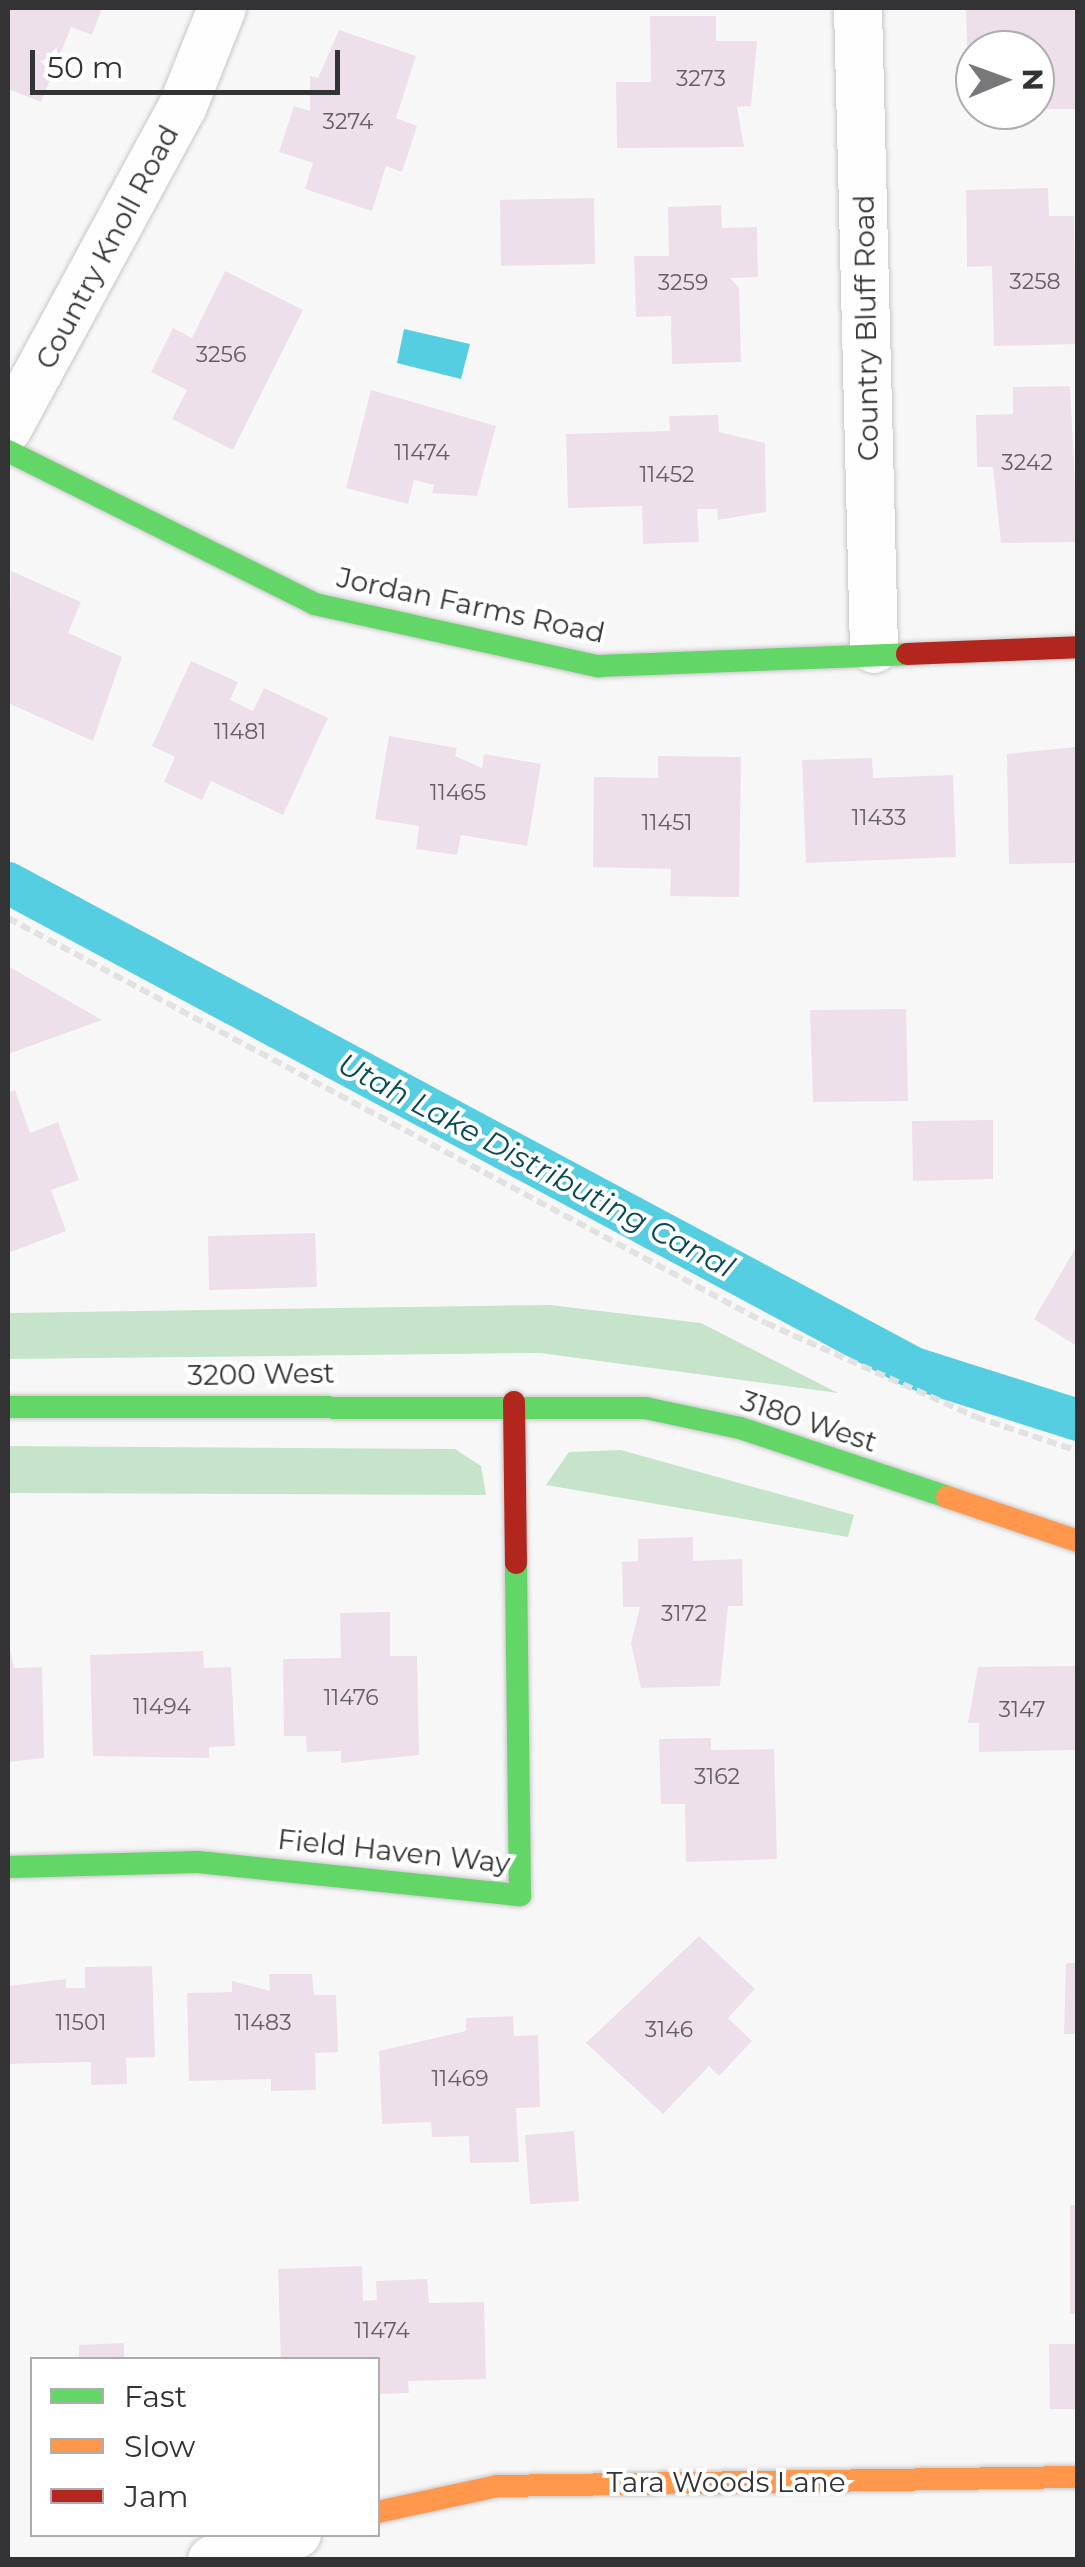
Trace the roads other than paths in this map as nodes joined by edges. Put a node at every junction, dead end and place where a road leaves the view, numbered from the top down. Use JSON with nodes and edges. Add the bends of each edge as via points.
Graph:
{"nodes":[{"id":1,"x":222,"y":8,"type":"edge"},
{"id":2,"x":858,"y":8,"type":"edge"},
{"id":3,"x":8,"y":428,"type":"edge"},
{"id":4,"x":8,"y":451,"type":"edge"},
{"id":5,"x":1078,"y":647,"type":"edge"},
{"id":6,"x":874,"y":649,"type":"junction"},
{"id":7,"x":514,"y":1402,"type":"junction"},
{"id":8,"x":8,"y":1407,"type":"edge"},
{"id":9,"x":1078,"y":1541,"type":"edge"},
{"id":10,"x":8,"y":1868,"type":"edge"},
{"id":11,"x":1078,"y":2477,"type":"edge"},
{"id":12,"x":380,"y":2512,"type":"edge"},
{"id":13,"x":288,"y":2537,"type":"edge"},
{"id":14,"x":212,"y":2560,"type":"edge"}],
"edges":[{"from":1,"to":3,"type":"street","name":"Country Knoll Road","via":[[182,106]]},
{"from":2,"to":6,"type":"street","name":"Country Bluff Road"},
{"from":4,"to":6,"type":"street","name":"Jordan Farms Road","via":[[316,604],[598,666]]},
{"from":5,"to":6,"type":"street","name":"Jordan Farms Road"},
{"from":7,"to":8,"type":"street","name":"3200 West"},
{"from":7,"to":9,"type":"street","name":"3180 West","via":[[646,1408],[740,1428]]},
{"from":7,"to":10,"type":"street","name":"Field Haven Way","via":[[520,1895],[198,1862]]},
{"from":11,"to":12,"type":"street","name":"Tara Woods Lane","via":[[497,2486]]},
{"from":13,"to":14,"type":"street"}]}
